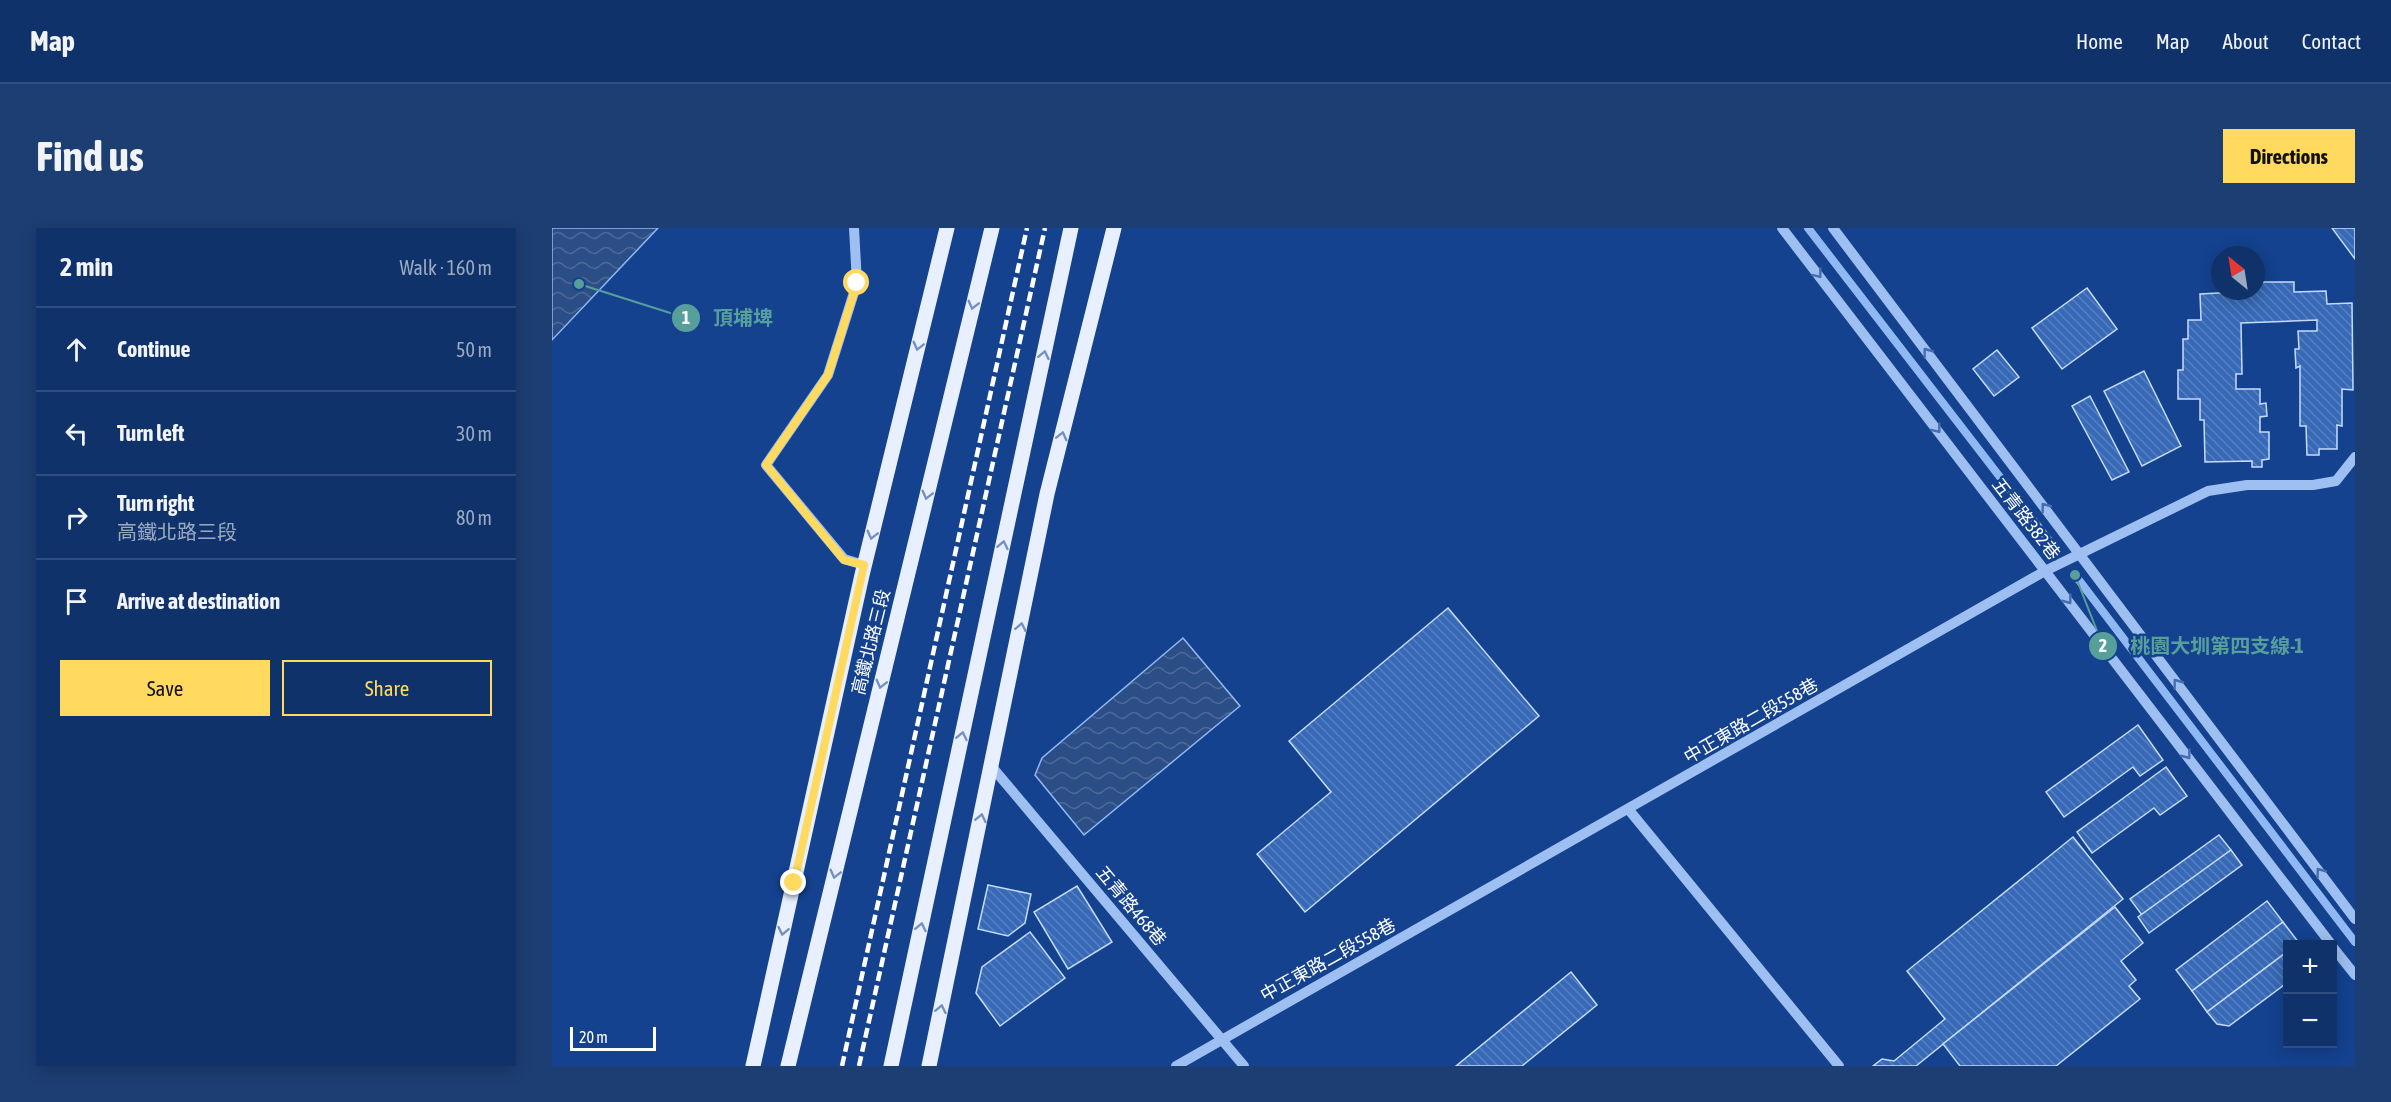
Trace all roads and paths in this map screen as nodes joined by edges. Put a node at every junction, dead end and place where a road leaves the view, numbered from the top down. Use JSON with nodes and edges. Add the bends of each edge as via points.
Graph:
{"nodes":[{"id":1,"x":854,"y":228,"type":"edge"},
{"id":2,"x":947,"y":228,"type":"edge"},
{"id":3,"x":984,"y":228,"type":"edge"},
{"id":4,"x":992,"y":228,"type":"edge"},
{"id":5,"x":1071,"y":228,"type":"edge"},
{"id":6,"x":1782,"y":228,"type":"edge"},
{"id":7,"x":1833,"y":228,"type":"edge"},
{"id":8,"x":1111,"y":233,"type":"edge"},
{"id":9,"x":982,"y":265,"type":"junction"},
{"id":10,"x":2355,"y":457,"type":"edge"},
{"id":11,"x":2080,"y":554,"type":"junction"},
{"id":12,"x":864,"y":565,"type":"junction"},
{"id":13,"x":2045,"y":571,"type":"junction"},
{"id":14,"x":992,"y":767,"type":"junction"},
{"id":15,"x":1629,"y":810,"type":"junction"},
{"id":16,"x":2355,"y":919,"type":"edge"},
{"id":17,"x":2328,"y":940,"type":"edge"},
{"id":18,"x":2337,"y":952,"type":"edge"},
{"id":19,"x":2355,"y":975,"type":"edge"},
{"id":20,"x":1222,"y":1039,"type":"junction"},
{"id":21,"x":753,"y":1066,"type":"edge"},
{"id":22,"x":788,"y":1066,"type":"edge"},
{"id":23,"x":891,"y":1066,"type":"edge"},
{"id":24,"x":929,"y":1066,"type":"edge"},
{"id":25,"x":1176,"y":1066,"type":"edge"},
{"id":26,"x":1244,"y":1066,"type":"edge"},
{"id":27,"x":1839,"y":1066,"type":"edge"}],
"edges":[{"from":1,"to":12,"type":"street","via":[[857,283],[828,375],[766,465],[844,560]]},
{"from":2,"to":12,"type":"main road","name":"高鐵北路三段","one_way":true},
{"from":3,"to":9,"type":"main road"},
{"from":4,"to":9,"type":"main road","name":"高鐵北路三段"},
{"from":23,"to":5,"type":"main road","one_way":true},
{"from":6,"to":13,"type":"street","name":"五青路382巷","one_way":true},
{"from":11,"to":7,"type":"street","name":"五青路382巷","one_way":true},
{"from":14,"to":8,"type":"main road","one_way":true,"via":[[1047,494]]},
{"from":9,"to":22,"type":"main road","name":"高鐵北路三段","one_way":true},
{"from":10,"to":11,"type":"street","name":"中正東路二段558巷","via":[[2336,481],[2208,491]]},
{"from":11,"to":13,"type":"street","name":"中正東路二段558巷"},
{"from":16,"to":11,"type":"street","name":"五青路382巷","one_way":true},
{"from":12,"to":21,"type":"main road","name":"高鐵北路三段","one_way":true},
{"from":13,"to":15,"type":"street","name":"中正東路二段558巷"},
{"from":13,"to":17,"type":"street","name":"五青路382巷","one_way":true},
{"from":14,"to":20,"type":"street","name":"五青路468巷"},
{"from":24,"to":14,"type":"main road","one_way":true},
{"from":15,"to":20,"type":"street","name":"中正東路二段558巷"},
{"from":15,"to":27,"type":"street"},
{"from":18,"to":19,"type":"street","name":"五青路382巷"},
{"from":20,"to":25,"type":"street","name":"中正東路二段558巷"},
{"from":20,"to":26,"type":"street","name":"五青路468巷"}]}
